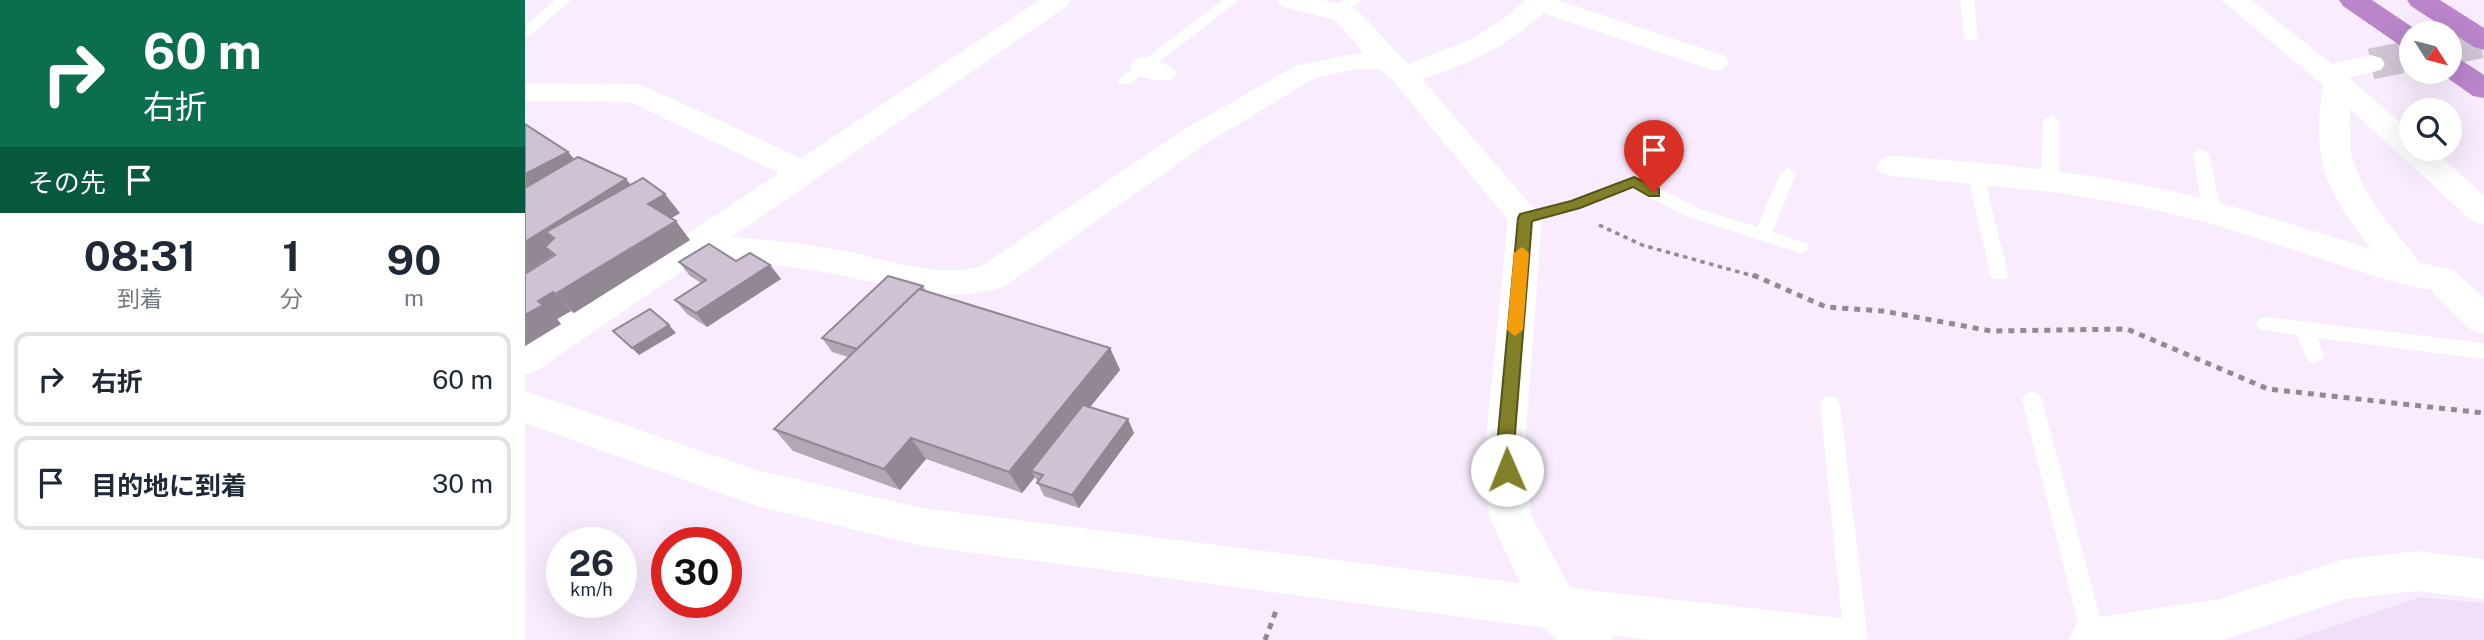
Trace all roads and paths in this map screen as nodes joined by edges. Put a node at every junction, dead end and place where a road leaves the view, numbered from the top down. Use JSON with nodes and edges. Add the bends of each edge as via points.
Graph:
{"nodes":[{"id":1,"x":565,"y":0,"type":"edge"},
{"id":2,"x":1058,"y":0,"type":"edge"},
{"id":3,"x":1232,"y":0,"type":"edge"},
{"id":4,"x":1290,"y":0,"type":"edge"},
{"id":5,"x":1967,"y":0,"type":"edge"},
{"id":6,"x":2234,"y":0,"type":"edge"},
{"id":7,"x":2353,"y":0,"type":"edge"},
{"id":8,"x":2421,"y":0,"type":"edge"},
{"id":9,"x":1541,"y":1,"type":"edge"},
{"id":10,"x":1346,"y":6,"type":"edge"},
{"id":11,"x":2399,"y":32,"type":"edge"},
{"id":12,"x":525,"y":33,"type":"edge"},
{"id":13,"x":1971,"y":37,"type":"dead end"},
{"id":14,"x":2484,"y":41,"type":"edge"},
{"id":15,"x":1715,"y":62,"type":"dead end"},
{"id":16,"x":2371,"y":64,"type":"tunnel mouth"},
{"id":17,"x":1394,"y":68,"type":"junction"},
{"id":18,"x":1143,"y":73,"type":"dead end"},
{"id":19,"x":2462,"y":74,"type":"edge"},
{"id":20,"x":2332,"y":78,"type":"junction"},
{"id":21,"x":2484,"y":89,"type":"edge"},
{"id":22,"x":525,"y":92,"type":"edge"},
{"id":23,"x":2051,"y":120,"type":"dead end"},
{"id":24,"x":2399,"y":137,"type":"edge"},
{"id":25,"x":2201,"y":154,"type":"dead end"},
{"id":26,"x":2426,"y":161,"type":"edge"},
{"id":27,"x":1892,"y":166,"type":"dead end"},
{"id":28,"x":805,"y":172,"type":"junction"},
{"id":29,"x":1975,"y":172,"type":"junction"},
{"id":30,"x":1788,"y":174,"type":"dead end"},
{"id":31,"x":2050,"y":182,"type":"junction"},
{"id":32,"x":1564,"y":208,"type":"junction"},
{"id":33,"x":2212,"y":212,"type":"junction"},
{"id":34,"x":2484,"y":213,"type":"edge"},
{"id":35,"x":1525,"y":218,"type":"junction"},
{"id":36,"x":1762,"y":235,"type":"junction"},
{"id":37,"x":697,"y":246,"type":"junction"},
{"id":38,"x":1800,"y":247,"type":"dead end"},
{"id":39,"x":1999,"y":274,"type":"dead end"},
{"id":40,"x":2409,"y":274,"type":"junction"},
{"id":41,"x":2484,"y":320,"type":"edge"},
{"id":42,"x":2266,"y":324,"type":"dead end"},
{"id":43,"x":2305,"y":329,"type":"junction"},
{"id":44,"x":2484,"y":351,"type":"edge"},
{"id":45,"x":2313,"y":355,"type":"dead end"},
{"id":46,"x":525,"y":360,"type":"edge"},
{"id":47,"x":2032,"y":400,"type":"dead end"},
{"id":48,"x":1830,"y":404,"type":"dead end"},
{"id":49,"x":525,"y":407,"type":"edge"},
{"id":50,"x":2484,"y":413,"type":"edge"},
{"id":51,"x":2484,"y":579,"type":"edge"},
{"id":52,"x":1556,"y":608,"type":"junction"},
{"id":53,"x":1590,"y":640,"type":"edge"},
{"id":54,"x":1841,"y":640,"type":"edge"},
{"id":55,"x":1856,"y":640,"type":"edge"},
{"id":56,"x":2093,"y":640,"type":"edge"}],
"edges":[{"from":1,"to":12,"type":"lane"},
{"from":2,"to":28,"type":"street"},
{"from":3,"to":18,"type":"lane"},
{"from":4,"to":10,"type":"street"},
{"from":5,"to":13,"type":"lane"},
{"from":6,"to":20,"type":"street"},
{"from":7,"to":11,"type":"highway"},
{"from":8,"to":14,"type":"highway"},
{"from":9,"to":15,"type":"street"},
{"from":9,"to":17,"type":"street","via":[[1506,31],[1434,67]]},
{"from":10,"to":17,"type":"street","via":[[1345,14]]},
{"from":16,"to":20,"type":"street"},
{"from":17,"to":35,"type":"street"},
{"from":17,"to":37,"type":"street","via":[[1357,60],[1305,72],[1196,136],[990,278],[967,285],[936,285],[823,259]]},
{"from":19,"to":21,"type":"highway"},
{"from":20,"to":24,"type":"street"},
{"from":20,"to":40,"type":"street","via":[[2335,155],[2353,198]]},
{"from":22,"to":28,"type":"street","via":[[635,93]]},
{"from":23,"to":31,"type":"lane"},
{"from":25,"to":33,"type":"lane"},
{"from":26,"to":34,"type":"street"},
{"from":27,"to":29,"type":"street"},
{"from":28,"to":37,"type":"street"},
{"from":29,"to":31,"type":"street"},
{"from":29,"to":39,"type":"lane"},
{"from":30,"to":36,"type":"lane"},
{"from":31,"to":33,"type":"street"},
{"from":32,"to":35,"type":"lane"},
{"from":32,"to":36,"type":"lane","via":[[1634,182],[1693,213]]},
{"from":32,"to":50,"type":"path","via":[[1642,245],[1745,272],[1826,307],[1883,311],[1991,331],[2127,329],[2268,388]]},
{"from":33,"to":40,"type":"street"},
{"from":35,"to":52,"type":"street","via":[[1505,446],[1510,516]]},
{"from":36,"to":38,"type":"lane"},
{"from":37,"to":46,"type":"street"},
{"from":40,"to":41,"type":"street","via":[[2441,279]]},
{"from":42,"to":43,"type":"lane"},
{"from":43,"to":44,"type":"lane"},
{"from":43,"to":45,"type":"lane"},
{"from":47,"to":56,"type":"lane"},
{"from":48,"to":55,"type":"lane"},
{"from":49,"to":52,"type":"street","via":[[757,488],[922,527]]},
{"from":51,"to":56,"type":"street","via":[[2417,571],[2345,579],[2219,620]]},
{"from":52,"to":53,"type":"street"},
{"from":52,"to":54,"type":"street"}]}
